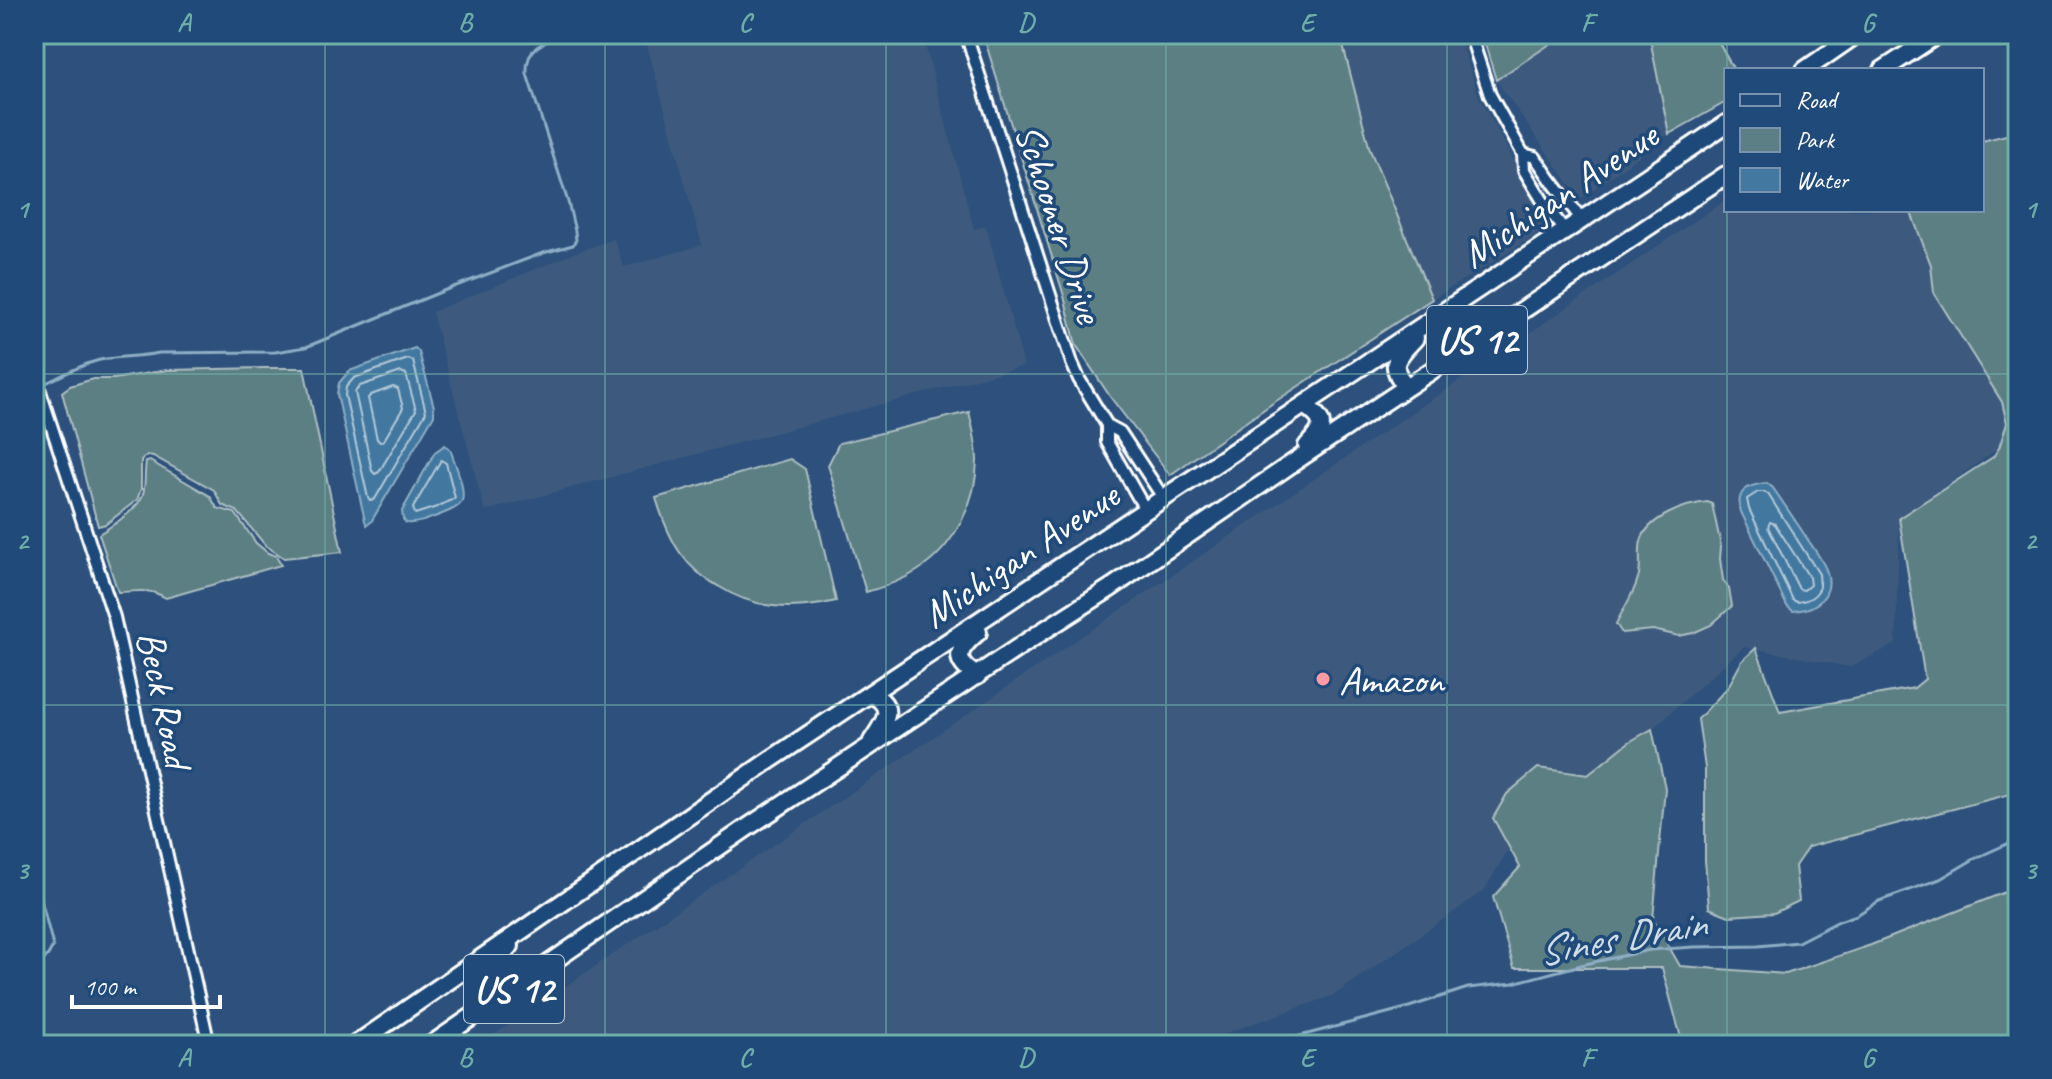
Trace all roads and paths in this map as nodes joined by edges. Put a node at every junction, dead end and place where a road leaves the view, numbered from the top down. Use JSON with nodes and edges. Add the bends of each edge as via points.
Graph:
{"nodes":[{"id":1,"x":966,"y":34,"type":"edge"},
{"id":2,"x":1470,"y":34,"type":"edge"},
{"id":3,"x":1938,"y":34,"type":"edge"},
{"id":4,"x":1856,"y":35,"type":"edge"},
{"id":5,"x":1808,"y":68,"type":"edge"},
{"id":6,"x":1824,"y":68,"type":"edge"},
{"id":7,"x":1886,"y":68,"type":"edge"},
{"id":8,"x":1724,"y":125,"type":"edge"},
{"id":9,"x":1523,"y":154,"type":"junction"},
{"id":10,"x":1724,"y":176,"type":"edge"},
{"id":11,"x":1582,"y":220,"type":"junction"},
{"id":12,"x":1565,"y":230,"type":"junction"},
{"id":13,"x":1436,"y":317,"type":"junction"},
{"id":14,"x":34,"y":373,"type":"edge"},
{"id":15,"x":1407,"y":387,"type":"junction"},
{"id":16,"x":1304,"y":405,"type":"junction"},
{"id":17,"x":1107,"y":425,"type":"junction"},
{"id":18,"x":1297,"y":460,"type":"junction"},
{"id":19,"x":1164,"y":499,"type":"junction"},
{"id":20,"x":1146,"y":511,"type":"junction"},
{"id":21,"x":1021,"y":595,"type":"junction"},
{"id":22,"x":977,"y":676,"type":"junction"},
{"id":23,"x":870,"y":694,"type":"junction"},
{"id":24,"x":866,"y":749,"type":"junction"},
{"id":25,"x":534,"y":922,"type":"junction"},
{"id":26,"x":512,"y":990,"type":"junction"},
{"id":27,"x":209,"y":1045,"type":"edge"},
{"id":28,"x":355,"y":1045,"type":"edge"},
{"id":29,"x":431,"y":1045,"type":"edge"}],
"edges":[{"from":1,"to":17,"type":"street","name":"Schooner Drive","via":[[1072,363]]},
{"from":2,"to":9,"type":"street","via":[[1490,95]]},
{"from":3,"to":7,"type":"main road"},
{"from":4,"to":5,"type":"main road"},
{"from":4,"to":6,"type":"main road"},
{"from":8,"to":11,"type":"main road","name":"Michigan Avenue","number":"US 12"},
{"from":9,"to":11,"type":"street","via":[[1535,157]]},
{"from":9,"to":12,"type":"street","via":[[1524,170]]},
{"from":10,"to":15,"type":"main road","name":"Michigan Avenue","number":"US 12"},
{"from":11,"to":12,"type":"main road","name":"Michigan Avenue","number":"US 12"},
{"from":12,"to":13,"type":"main road","name":"Michigan Avenue","number":"US 12"},
{"from":13,"to":15,"type":"main road","via":[[1396,361],[1399,379]]},
{"from":13,"to":16,"type":"main road","name":"Michigan Avenue","number":"US 12"},
{"from":14,"to":27,"type":"street","name":"Beck Road","via":[[114,617]]},
{"from":15,"to":18,"type":"main road","name":"Michigan Avenue","number":"US 12"},
{"from":16,"to":18,"type":"main road","via":[[1322,426]]},
{"from":16,"to":19,"type":"main road","name":"Michigan Avenue","number":"US 12"},
{"from":17,"to":19,"type":"street","name":"Schooner Drive","via":[[1120,432]]},
{"from":17,"to":20,"type":"street","name":"Schooner Drive","via":[[1107,442]]},
{"from":18,"to":22,"type":"main road","name":"Michigan Avenue","number":"US 12"},
{"from":19,"to":20,"type":"main road","name":"Michigan Avenue","number":"US 12"},
{"from":20,"to":21,"type":"main road","name":"Michigan Avenue","number":"US 12"},
{"from":21,"to":22,"type":"main road","via":[[962,646],[961,661]]},
{"from":21,"to":23,"type":"main road","name":"Michigan Avenue","number":"US 12"},
{"from":22,"to":24,"type":"main road","name":"Michigan Avenue","number":"US 12"},
{"from":23,"to":24,"type":"main road","via":[[883,701],[887,714]]},
{"from":23,"to":25,"type":"main road","name":"Michigan Avenue","number":"US 12"},
{"from":24,"to":26,"type":"main road","name":"Michigan Avenue","number":"US 12"},
{"from":25,"to":26,"type":"main road","via":[[497,960],[496,974]]},
{"from":25,"to":28,"type":"main road","name":"Michigan Avenue","number":"US 12"},
{"from":26,"to":29,"type":"main road","name":"Michigan Avenue","number":"US 12"}]}
